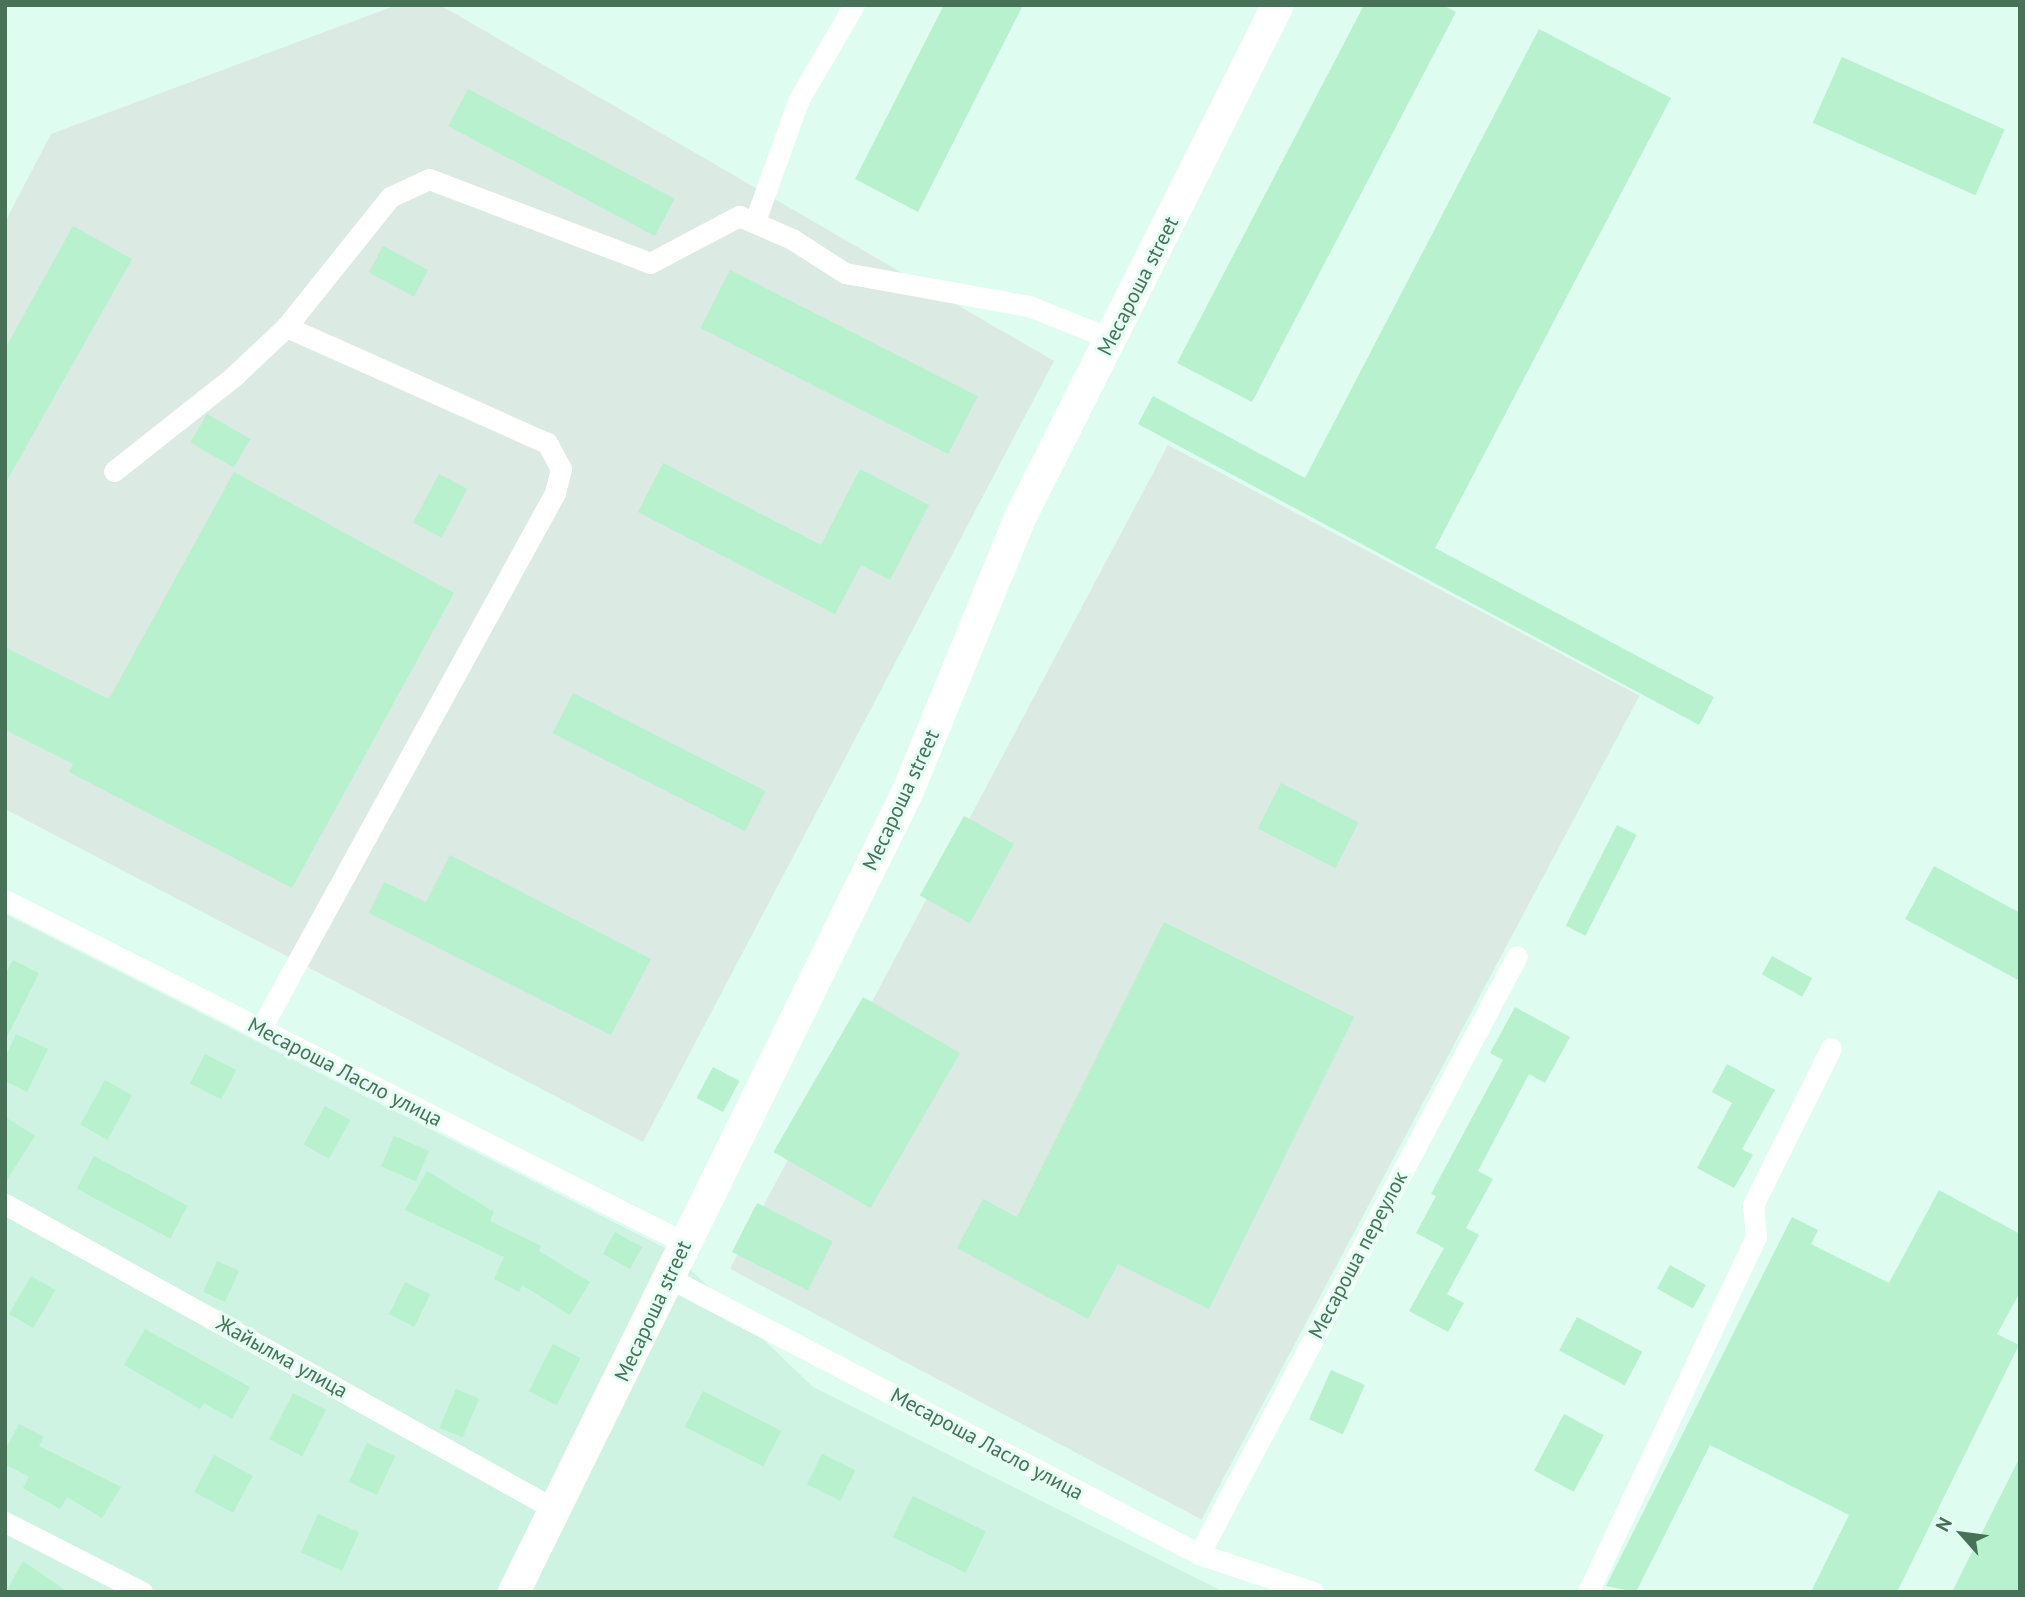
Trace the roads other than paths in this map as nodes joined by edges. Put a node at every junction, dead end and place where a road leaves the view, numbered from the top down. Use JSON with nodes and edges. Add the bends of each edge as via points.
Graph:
{"nodes":[{"id":1,"x":854,"y":5,"type":"edge"},
{"id":2,"x":1278,"y":5,"type":"edge"},
{"id":3,"x":755,"y":221,"type":"junction"},
{"id":4,"x":286,"y":327,"type":"junction"},
{"id":5,"x":1111,"y":339,"type":"junction"},
{"id":6,"x":114,"y":471,"type":"dead end"},
{"id":7,"x":5,"y":900,"type":"edge"},
{"id":8,"x":1517,"y":956,"type":"dead end"},
{"id":9,"x":260,"y":1030,"type":"junction"},
{"id":10,"x":1831,"y":1048,"type":"dead end"},
{"id":11,"x":5,"y":1203,"type":"edge"},
{"id":12,"x":685,"y":1243,"type":"junction"},
{"id":13,"x":669,"y":1278,"type":"junction"},
{"id":14,"x":558,"y":1511,"type":"junction"},
{"id":15,"x":5,"y":1522,"type":"edge"},
{"id":16,"x":1199,"y":1555,"type":"junction"},
{"id":17,"x":142,"y":1592,"type":"edge"},
{"id":18,"x":514,"y":1592,"type":"edge"},
{"id":19,"x":1313,"y":1592,"type":"edge"},
{"id":20,"x":1588,"y":1592,"type":"edge"}],
"edges":[{"from":1,"to":3,"type":"street","via":[[799,99]]},
{"from":2,"to":5,"type":"street","name":"Месароша street"},
{"from":3,"to":4,"type":"street","via":[[738,216],[650,263],[429,179],[419,181],[390,197]]},
{"from":3,"to":5,"type":"street","via":[[845,273],[1029,306]]},
{"from":4,"to":6,"type":"street","via":[[233,377]]},
{"from":4,"to":9,"type":"street","via":[[547,443],[561,469],[555,493]]},
{"from":5,"to":12,"type":"street","name":"Месароша street","via":[[1020,518],[908,791]]},
{"from":7,"to":9,"type":"street","name":"Месароша Ласло улица"},
{"from":8,"to":16,"type":"street","name":"Месароша переулок"},
{"from":9,"to":12,"type":"street","name":"Месароша Ласло улица"},
{"from":10,"to":20,"type":"street","via":[[1753,1205],[1756,1237]]},
{"from":11,"to":14,"type":"street","name":"Жайылма улица"},
{"from":12,"to":13,"type":"street","name":"Месароша street"},
{"from":13,"to":14,"type":"street","name":"Месароша street"},
{"from":13,"to":16,"type":"street","name":"Месароша Ласло улица"},
{"from":14,"to":18,"type":"street","name":"Месароша street"},
{"from":15,"to":17,"type":"street"},
{"from":16,"to":19,"type":"street","name":"Месароша Ласло улица"}]}
